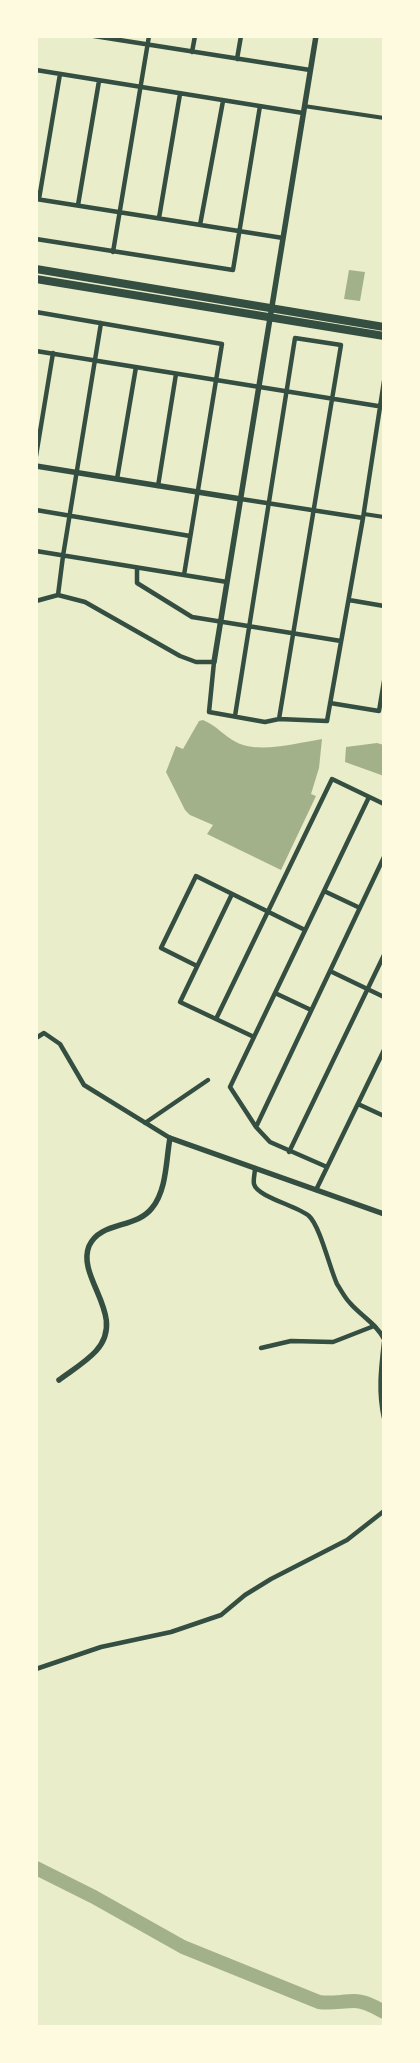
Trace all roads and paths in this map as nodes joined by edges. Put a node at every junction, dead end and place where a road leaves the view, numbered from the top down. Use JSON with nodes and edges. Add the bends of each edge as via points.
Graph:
{"nodes":[{"id":1,"x":94,"y":36,"type":"edge"},
{"id":2,"x":149,"y":36,"type":"edge"},
{"id":3,"x":195,"y":36,"type":"edge"},
{"id":4,"x":241,"y":36,"type":"edge"},
{"id":5,"x":316,"y":36,"type":"edge"},
{"id":6,"x":102,"y":37,"type":"edge"},
{"id":7,"x":148,"y":45,"type":"junction"},
{"id":8,"x":192,"y":52,"type":"junction"},
{"id":9,"x":237,"y":59,"type":"junction"},
{"id":10,"x":36,"y":70,"type":"edge"},
{"id":11,"x":310,"y":70,"type":"junction"},
{"id":12,"x":60,"y":74,"type":"junction"},
{"id":13,"x":99,"y":81,"type":"junction"},
{"id":14,"x":140,"y":87,"type":"junction"},
{"id":15,"x":180,"y":94,"type":"junction"},
{"id":16,"x":223,"y":100,"type":"junction"},
{"id":17,"x":260,"y":106,"type":"junction"},
{"id":18,"x":304,"y":106,"type":"junction"},
{"id":19,"x":302,"y":113,"type":"junction"},
{"id":20,"x":384,"y":118,"type":"edge"},
{"id":21,"x":38,"y":199,"type":"edge"},
{"id":22,"x":78,"y":206,"type":"junction"},
{"id":23,"x":120,"y":212,"type":"junction"},
{"id":24,"x":159,"y":218,"type":"junction"},
{"id":25,"x":200,"y":225,"type":"junction"},
{"id":26,"x":240,"y":231,"type":"junction"},
{"id":27,"x":283,"y":238,"type":"junction"},
{"id":28,"x":36,"y":239,"type":"edge"},
{"id":29,"x":113,"y":252,"type":"junction"},
{"id":30,"x":36,"y":269,"type":"edge"},
{"id":31,"x":36,"y":279,"type":"edge"},
{"id":32,"x":272,"y":308,"type":"junction"},
{"id":33,"x":36,"y":312,"type":"edge"},
{"id":34,"x":270,"y":318,"type":"junction"},
{"id":35,"x":101,"y":323,"type":"junction"},
{"id":36,"x":384,"y":327,"type":"edge"},
{"id":37,"x":384,"y":336,"type":"edge"},
{"id":38,"x":36,"y":351,"type":"edge"},
{"id":39,"x":53,"y":353,"type":"junction"},
{"id":40,"x":95,"y":360,"type":"junction"},
{"id":41,"x":136,"y":367,"type":"junction"},
{"id":42,"x":176,"y":374,"type":"junction"},
{"id":43,"x":216,"y":380,"type":"junction"},
{"id":44,"x":384,"y":381,"type":"edge"},
{"id":45,"x":259,"y":387,"type":"junction"},
{"id":46,"x":287,"y":392,"type":"junction"},
{"id":47,"x":332,"y":399,"type":"junction"},
{"id":48,"x":382,"y":407,"type":"edge"},
{"id":49,"x":36,"y":456,"type":"edge"},
{"id":50,"x":36,"y":466,"type":"edge"},
{"id":51,"x":76,"y":473,"type":"junction"},
{"id":52,"x":117,"y":479,"type":"junction"},
{"id":53,"x":158,"y":486,"type":"junction"},
{"id":54,"x":197,"y":492,"type":"junction"},
{"id":55,"x":241,"y":499,"type":"junction"},
{"id":56,"x":269,"y":503,"type":"junction"},
{"id":57,"x":36,"y":510,"type":"edge"},
{"id":58,"x":314,"y":510,"type":"junction"},
{"id":59,"x":69,"y":516,"type":"junction"},
{"id":60,"x":364,"y":516,"type":"junction"},
{"id":61,"x":384,"y":517,"type":"edge"},
{"id":62,"x":190,"y":536,"type":"junction"},
{"id":63,"x":36,"y":551,"type":"edge"},
{"id":64,"x":63,"y":556,"type":"junction"},
{"id":65,"x":137,"y":568,"type":"junction"},
{"id":66,"x":184,"y":575,"type":"junction"},
{"id":67,"x":227,"y":582,"type":"junction"},
{"id":68,"x":58,"y":596,"type":"junction"},
{"id":69,"x":349,"y":600,"type":"junction"},
{"id":70,"x":36,"y":601,"type":"edge"},
{"id":71,"x":384,"y":606,"type":"edge"},
{"id":72,"x":221,"y":622,"type":"junction"},
{"id":73,"x":249,"y":627,"type":"junction"},
{"id":74,"x":294,"y":634,"type":"junction"},
{"id":75,"x":341,"y":642,"type":"junction"},
{"id":76,"x":214,"y":662,"type":"junction"},
{"id":77,"x":384,"y":681,"type":"edge"},
{"id":78,"x":330,"y":703,"type":"junction"},
{"id":79,"x":235,"y":716,"type":"junction"},
{"id":80,"x":279,"y":719,"type":"junction"},
{"id":81,"x":369,"y":797,"type":"junction"},
{"id":82,"x":384,"y":804,"type":"edge"},
{"id":83,"x":384,"y":857,"type":"edge"},
{"id":84,"x":324,"y":891,"type":"junction"},
{"id":85,"x":232,"y":894,"type":"junction"},
{"id":86,"x":360,"y":908,"type":"junction"},
{"id":87,"x":269,"y":912,"type":"junction"},
{"id":88,"x":305,"y":930,"type":"junction"},
{"id":89,"x":384,"y":955,"type":"edge"},
{"id":90,"x":197,"y":966,"type":"junction"},
{"id":91,"x":330,"y":971,"type":"junction"},
{"id":92,"x":367,"y":989,"type":"junction"},
{"id":93,"x":275,"y":993,"type":"junction"},
{"id":94,"x":384,"y":997,"type":"edge"},
{"id":95,"x":311,"y":1010,"type":"junction"},
{"id":96,"x":216,"y":1019,"type":"junction"},
{"id":97,"x":254,"y":1037,"type":"junction"},
{"id":98,"x":36,"y":1038,"type":"edge"},
{"id":99,"x":384,"y":1050,"type":"edge"},
{"id":100,"x":208,"y":1080,"type":"dead end"},
{"id":101,"x":358,"y":1104,"type":"junction"},
{"id":102,"x":384,"y":1116,"type":"edge"},
{"id":103,"x":145,"y":1123,"type":"junction"},
{"id":104,"x":256,"y":1127,"type":"junction"},
{"id":105,"x":170,"y":1138,"type":"junction"},
{"id":106,"x":289,"y":1152,"type":"junction"},
{"id":107,"x":327,"y":1167,"type":"junction"},
{"id":108,"x":256,"y":1168,"type":"junction"},
{"id":109,"x":316,"y":1190,"type":"junction"},
{"id":110,"x":383,"y":1213,"type":"edge"},
{"id":111,"x":374,"y":1326,"type":"junction"},
{"id":112,"x":384,"y":1341,"type":"edge"},
{"id":113,"x":261,"y":1348,"type":"dead end"},
{"id":114,"x":60,"y":1380,"type":"dead end"},
{"id":115,"x":384,"y":1418,"type":"edge"},
{"id":116,"x":384,"y":1511,"type":"edge"},
{"id":117,"x":36,"y":1669,"type":"edge"}],
"edges":[{"from":1,"to":6,"type":"street"},
{"from":2,"to":7,"type":"street"},
{"from":3,"to":8,"type":"street"},
{"from":4,"to":9,"type":"street"},
{"from":5,"to":11,"type":"street"},
{"from":6,"to":7,"type":"street"},
{"from":7,"to":8,"type":"street"},
{"from":7,"to":14,"type":"street"},
{"from":8,"to":9,"type":"street"},
{"from":9,"to":11,"type":"street"},
{"from":10,"to":12,"type":"street"},
{"from":11,"to":18,"type":"street"},
{"from":12,"to":13,"type":"street"},
{"from":12,"to":21,"type":"street"},
{"from":13,"to":14,"type":"street"},
{"from":13,"to":22,"type":"street"},
{"from":14,"to":15,"type":"street"},
{"from":14,"to":23,"type":"street"},
{"from":15,"to":16,"type":"street"},
{"from":15,"to":24,"type":"street"},
{"from":16,"to":17,"type":"street"},
{"from":16,"to":25,"type":"street"},
{"from":17,"to":19,"type":"street"},
{"from":17,"to":26,"type":"street"},
{"from":18,"to":19,"type":"street"},
{"from":18,"to":20,"type":"street"},
{"from":19,"to":27,"type":"street"},
{"from":21,"to":22,"type":"street"},
{"from":22,"to":23,"type":"street"},
{"from":23,"to":24,"type":"street"},
{"from":23,"to":29,"type":"street"},
{"from":24,"to":25,"type":"street"},
{"from":25,"to":26,"type":"street"},
{"from":26,"to":27,"type":"street"},
{"from":26,"to":29,"type":"street","via":[[233,270]]},
{"from":27,"to":32,"type":"street"},
{"from":28,"to":29,"type":"street"},
{"from":30,"to":32,"type":"main road"},
{"from":31,"to":34,"type":"main road"},
{"from":32,"to":34,"type":"street"},
{"from":32,"to":36,"type":"main road"},
{"from":33,"to":35,"type":"street"},
{"from":34,"to":37,"type":"main road"},
{"from":34,"to":45,"type":"street"},
{"from":35,"to":40,"type":"street"},
{"from":35,"to":43,"type":"street","via":[[222,344]]},
{"from":38,"to":39,"type":"street"},
{"from":39,"to":40,"type":"street"},
{"from":39,"to":49,"type":"street"},
{"from":40,"to":41,"type":"street"},
{"from":40,"to":51,"type":"street"},
{"from":41,"to":42,"type":"street"},
{"from":41,"to":52,"type":"street"},
{"from":42,"to":43,"type":"street"},
{"from":42,"to":53,"type":"street"},
{"from":43,"to":45,"type":"street"},
{"from":43,"to":54,"type":"street"},
{"from":44,"to":48,"type":"street"},
{"from":45,"to":46,"type":"street"},
{"from":45,"to":55,"type":"street"},
{"from":46,"to":47,"type":"street"},
{"from":46,"to":47,"type":"street","via":[[295,338],[341,345]]},
{"from":46,"to":56,"type":"street"},
{"from":47,"to":48,"type":"street"},
{"from":47,"to":58,"type":"street"},
{"from":48,"to":60,"type":"street"},
{"from":50,"to":51,"type":"street"},
{"from":51,"to":52,"type":"street"},
{"from":51,"to":59,"type":"street"},
{"from":52,"to":53,"type":"street"},
{"from":53,"to":54,"type":"street"},
{"from":54,"to":55,"type":"street"},
{"from":54,"to":62,"type":"street"},
{"from":55,"to":56,"type":"street"},
{"from":55,"to":67,"type":"street"},
{"from":56,"to":58,"type":"street"},
{"from":56,"to":73,"type":"street"},
{"from":57,"to":59,"type":"street"},
{"from":58,"to":60,"type":"street"},
{"from":58,"to":74,"type":"street"},
{"from":59,"to":62,"type":"street"},
{"from":59,"to":64,"type":"street"},
{"from":60,"to":61,"type":"street"},
{"from":60,"to":69,"type":"street"},
{"from":62,"to":66,"type":"street"},
{"from":63,"to":64,"type":"street"},
{"from":64,"to":65,"type":"street"},
{"from":64,"to":68,"type":"street"},
{"from":65,"to":66,"type":"street"},
{"from":65,"to":72,"type":"street","via":[[137,583],[192,617]]},
{"from":66,"to":67,"type":"street"},
{"from":67,"to":72,"type":"street"},
{"from":68,"to":70,"type":"street"},
{"from":68,"to":76,"type":"street","via":[[85,602],[180,656],[196,662]]},
{"from":69,"to":71,"type":"street"},
{"from":69,"to":75,"type":"street"},
{"from":72,"to":73,"type":"street"},
{"from":72,"to":76,"type":"street"},
{"from":73,"to":74,"type":"street"},
{"from":73,"to":79,"type":"street"},
{"from":74,"to":75,"type":"street"},
{"from":74,"to":80,"type":"street"},
{"from":75,"to":78,"type":"street"},
{"from":76,"to":79,"type":"street","via":[[209,712]]},
{"from":77,"to":78,"type":"street","via":[[379,711]]},
{"from":78,"to":80,"type":"street","via":[[327,721]]},
{"from":79,"to":80,"type":"street","via":[[265,722]]},
{"from":81,"to":82,"type":"street"},
{"from":81,"to":84,"type":"street"},
{"from":81,"to":87,"type":"street","via":[[332,779]]},
{"from":83,"to":86,"type":"street"},
{"from":84,"to":86,"type":"street"},
{"from":84,"to":88,"type":"street"},
{"from":85,"to":87,"type":"street"},
{"from":85,"to":90,"type":"street"},
{"from":85,"to":90,"type":"street","via":[[196,876],[161,948]]},
{"from":86,"to":91,"type":"street"},
{"from":87,"to":88,"type":"street"},
{"from":87,"to":96,"type":"street"},
{"from":88,"to":93,"type":"street"},
{"from":89,"to":92,"type":"street"},
{"from":90,"to":96,"type":"street","via":[[180,1002]]},
{"from":91,"to":92,"type":"street"},
{"from":91,"to":95,"type":"street"},
{"from":92,"to":94,"type":"street"},
{"from":92,"to":106,"type":"street"},
{"from":93,"to":95,"type":"street"},
{"from":93,"to":97,"type":"street"},
{"from":95,"to":104,"type":"street"},
{"from":96,"to":97,"type":"street"},
{"from":97,"to":104,"type":"street","via":[[230,1087]]},
{"from":98,"to":103,"type":"street","via":[[44,1033],[60,1044],[84,1085]]},
{"from":99,"to":101,"type":"street"},
{"from":100,"to":103,"type":"street"},
{"from":101,"to":102,"type":"street"},
{"from":101,"to":107,"type":"street"},
{"from":103,"to":105,"type":"street"},
{"from":104,"to":106,"type":"street","via":[[270,1142]]},
{"from":105,"to":108,"type":"street"},
{"from":105,"to":114,"type":"street","via":[[159,1197],[152,1208],[142,1217],[104,1230],[88,1248],[86,1260],[105,1314],[103,1341],[95,1352]]},
{"from":106,"to":107,"type":"street"},
{"from":107,"to":109,"type":"street"},
{"from":108,"to":109,"type":"street"},
{"from":108,"to":111,"type":"street","via":[[254,1184],[258,1190],[311,1218],[336,1282],[348,1302]]},
{"from":109,"to":110,"type":"street"},
{"from":111,"to":112,"type":"street"},
{"from":111,"to":113,"type":"street","via":[[333,1342],[292,1341]]},
{"from":112,"to":115,"type":"street","via":[[380,1388]]},
{"from":116,"to":117,"type":"street","via":[[347,1540],[271,1579],[221,1615],[171,1632],[101,1647]]}]}
